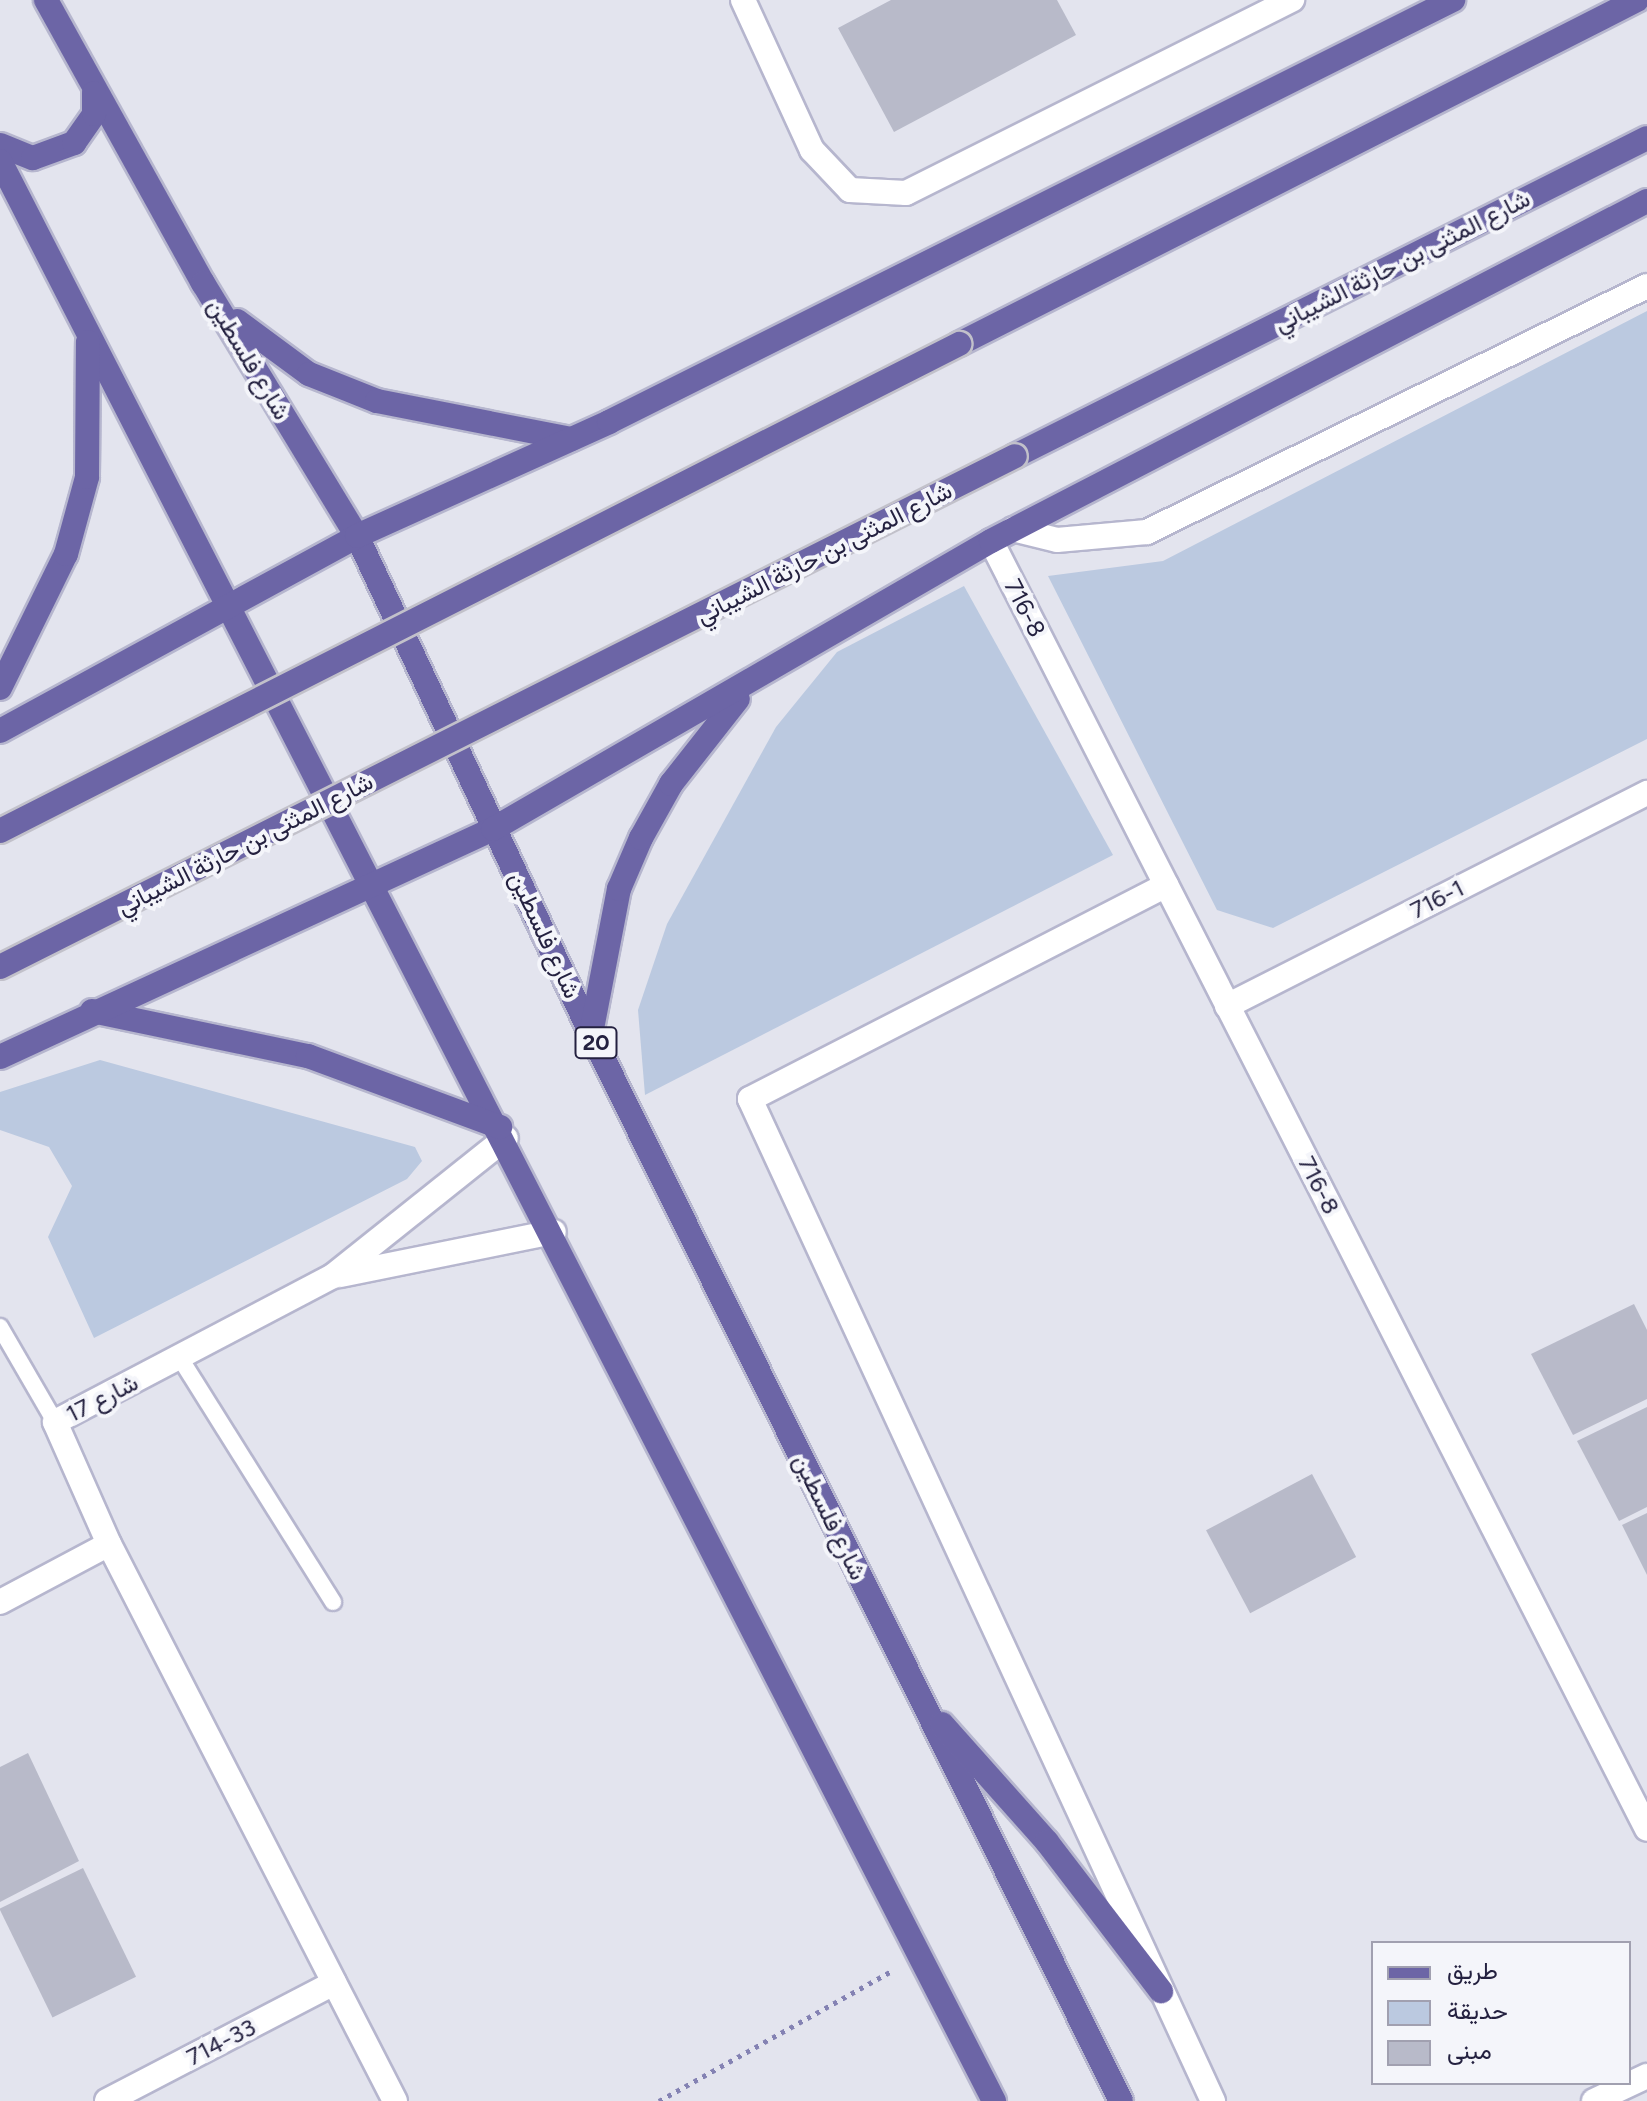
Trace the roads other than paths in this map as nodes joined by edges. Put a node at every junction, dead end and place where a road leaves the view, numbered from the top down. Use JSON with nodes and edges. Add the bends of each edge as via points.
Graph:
{"nodes":[{"id":1,"x":46,"y":0,"type":"edge"},
{"id":2,"x":743,"y":0,"type":"edge"},
{"id":3,"x":1292,"y":0,"type":"edge"},
{"id":4,"x":1453,"y":0,"type":"edge"},
{"id":5,"x":1637,"y":0,"type":"edge"},
{"id":6,"x":94,"y":93,"type":"junction"},
{"id":7,"x":1647,"y":138,"type":"edge"},
{"id":8,"x":0,"y":145,"type":"edge"},
{"id":9,"x":0,"y":161,"type":"edge"},
{"id":10,"x":1647,"y":201,"type":"edge"},
{"id":11,"x":203,"y":283,"type":"junction"},
{"id":12,"x":1647,"y":286,"type":"edge"},
{"id":13,"x":87,"y":331,"type":"junction"},
{"id":14,"x":571,"y":439,"type":"junction"},
{"id":15,"x":1013,"y":529,"type":"junction"},
{"id":16,"x":357,"y":536,"type":"junction"},
{"id":17,"x":991,"y":541,"type":"junction"},
{"id":18,"x":230,"y":604,"type":"junction"},
{"id":19,"x":0,"y":688,"type":"edge"},
{"id":20,"x":745,"y":689,"type":"junction"},
{"id":21,"x":0,"y":731,"type":"edge"},
{"id":22,"x":1647,"y":793,"type":"edge"},
{"id":23,"x":493,"y":829,"type":"junction"},
{"id":24,"x":0,"y":831,"type":"edge"},
{"id":25,"x":1166,"y":885,"type":"junction"},
{"id":26,"x":375,"y":886,"type":"junction"},
{"id":27,"x":0,"y":967,"type":"edge"},
{"id":28,"x":1227,"y":1006,"type":"junction"},
{"id":29,"x":92,"y":1011,"type":"junction"},
{"id":30,"x":591,"y":1034,"type":"junction"},
{"id":31,"x":0,"y":1057,"type":"edge"},
{"id":32,"x":503,"y":1133,"type":"junction"},
{"id":33,"x":554,"y":1232,"type":"junction"},
{"id":34,"x":333,"y":1276,"type":"junction"},
{"id":35,"x":0,"y":1327,"type":"edge"},
{"id":36,"x":180,"y":1358,"type":"junction"},
{"id":37,"x":55,"y":1422,"type":"junction"},
{"id":38,"x":109,"y":1544,"type":"junction"},
{"id":39,"x":0,"y":1602,"type":"edge"},
{"id":40,"x":333,"y":1602,"type":"dead end"},
{"id":41,"x":922,"y":1702,"type":"junction"},
{"id":42,"x":1647,"y":1829,"type":"edge"},
{"id":43,"x":334,"y":1983,"type":"junction"},
{"id":44,"x":1161,"y":1991,"type":"junction"},
{"id":45,"x":1628,"y":2085,"type":"edge"},
{"id":46,"x":107,"y":2101,"type":"edge"},
{"id":47,"x":395,"y":2101,"type":"edge"},
{"id":48,"x":994,"y":2101,"type":"edge"},
{"id":49,"x":1121,"y":2101,"type":"edge"},
{"id":50,"x":1213,"y":2101,"type":"edge"},
{"id":51,"x":1594,"y":2101,"type":"edge"}],
"edges":[{"from":1,"to":6,"type":"main road","name":"شارع فلسطين","number":"20"},
{"from":2,"to":3,"type":"street","via":[[812,150],[850,190],[906,193]]},
{"from":4,"to":14,"type":"main road"},
{"from":5,"to":24,"type":"main road","bridge":true},
{"from":6,"to":8,"type":"main road","via":[[94,114],[74,143],[33,158]]},
{"from":6,"to":11,"type":"main road","name":"شارع فلسطين","number":"20"},
{"from":7,"to":27,"type":"main road","name":"شارع المثنى بن حارثة الشيباني","bridge":true},
{"from":9,"to":13,"type":"main road"},
{"from":10,"to":15,"type":"main road"},
{"from":11,"to":14,"type":"main road","via":[[254,340],[309,374],[441,418]]},
{"from":11,"to":16,"type":"main road","name":"شارع فلسطين","number":"20"},
{"from":12,"to":15,"type":"street","via":[[1147,532],[1072,541]]},
{"from":13,"to":18,"type":"main road"},
{"from":13,"to":19,"type":"main road","via":[[93,407],[87,477],[66,554]]},
{"from":14,"to":16,"type":"main road"},
{"from":15,"to":17,"type":"main road"},
{"from":16,"to":18,"type":"main road"},
{"from":16,"to":23,"type":"main road","name":"شارع فلسطين","number":"20"},
{"from":17,"to":20,"type":"main road"},
{"from":17,"to":25,"type":"street","name":"716-8"},
{"from":18,"to":21,"type":"main road"},
{"from":18,"to":26,"type":"main road"},
{"from":20,"to":23,"type":"main road"},
{"from":20,"to":30,"type":"main road","via":[[671,784],[641,838],[619,889]]},
{"from":22,"to":28,"type":"street","name":"716-1"},
{"from":23,"to":26,"type":"main road"},
{"from":23,"to":30,"type":"main road","name":"شارع فلسطين","number":"20"},
{"from":25,"to":28,"type":"street","name":"716-8"},
{"from":25,"to":44,"type":"street","via":[[750,1099]]},
{"from":26,"to":29,"type":"main road"},
{"from":26,"to":32,"type":"main road"},
{"from":28,"to":42,"type":"street","name":"716-8"},
{"from":29,"to":31,"type":"main road"},
{"from":29,"to":32,"type":"main road","via":[[308,1056]]},
{"from":30,"to":41,"type":"main road","name":"شارع فلسطين","number":"20"},
{"from":32,"to":33,"type":"main road"},
{"from":32,"to":34,"type":"street","name":"شارع 17"},
{"from":33,"to":34,"type":"street","name":"شارع 17"},
{"from":33,"to":48,"type":"main road"},
{"from":34,"to":36,"type":"street","name":"شارع 17"},
{"from":35,"to":37,"type":"lane"},
{"from":36,"to":37,"type":"street","name":"شارع 17"},
{"from":36,"to":40,"type":"lane"},
{"from":37,"to":38,"type":"street","name":"شارع 17"},
{"from":38,"to":39,"type":"street"},
{"from":38,"to":43,"type":"street","name":"شارع 17"},
{"from":41,"to":44,"type":"main road","via":[[1047,1842]]},
{"from":41,"to":49,"type":"main road","name":"شارع فلسطين","number":"20"},
{"from":43,"to":46,"type":"street","name":"714-33"},
{"from":43,"to":47,"type":"street","name":"شارع 17"},
{"from":44,"to":50,"type":"street"},
{"from":45,"to":51,"type":"street"}]}
